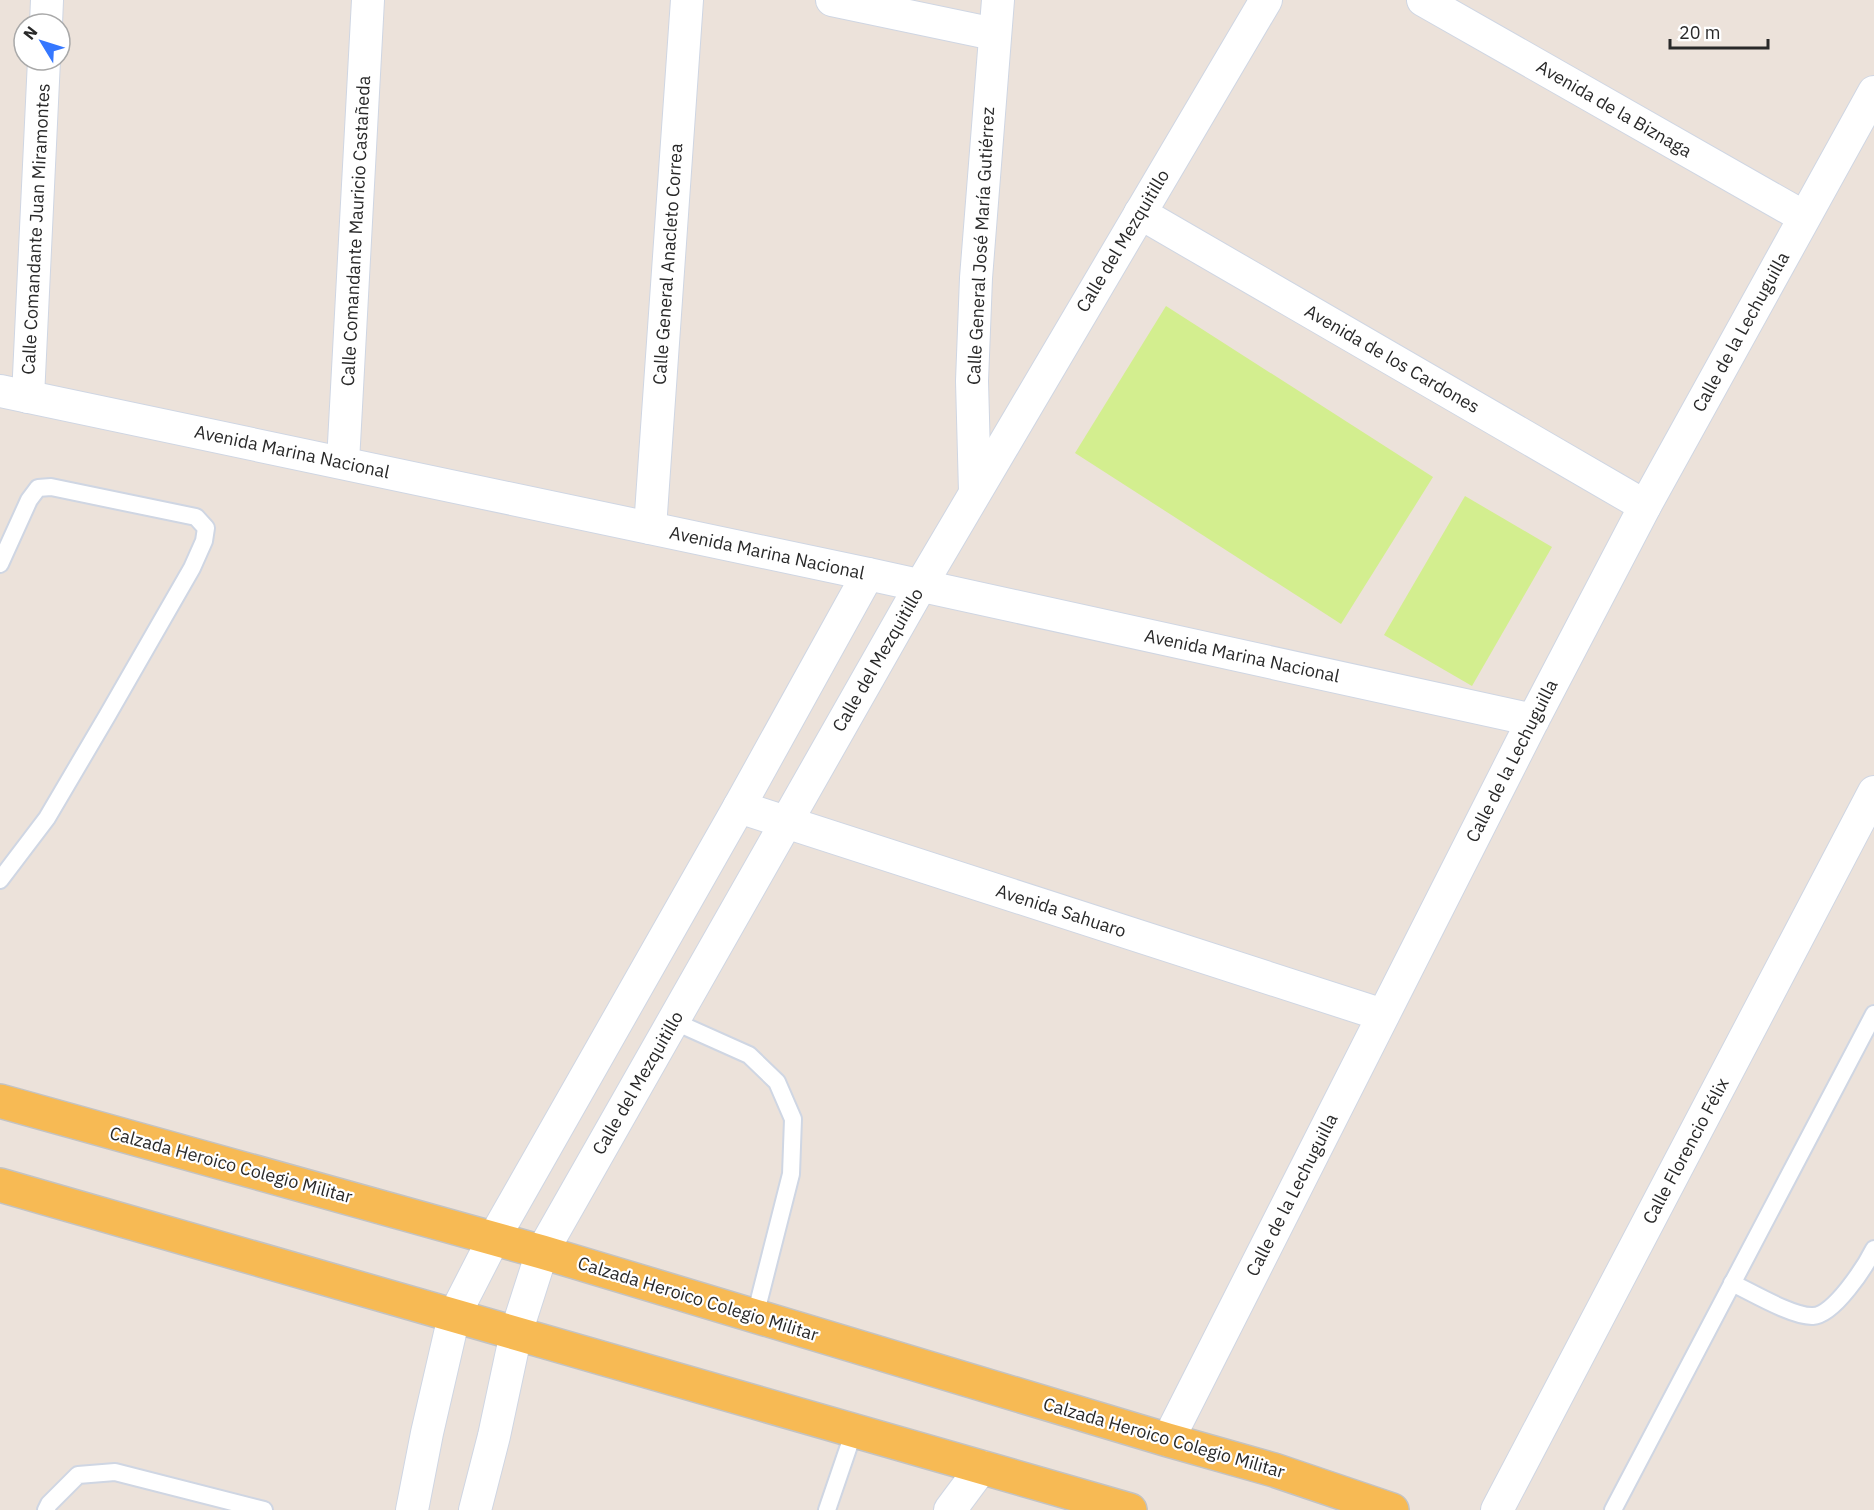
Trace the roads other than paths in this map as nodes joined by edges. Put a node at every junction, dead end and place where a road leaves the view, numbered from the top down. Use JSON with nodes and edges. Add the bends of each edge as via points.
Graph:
{"nodes":[{"id":1,"x":368,"y":0,"type":"edge"},
{"id":2,"x":687,"y":0,"type":"edge"},
{"id":3,"x":832,"y":0,"type":"edge"},
{"id":4,"x":998,"y":0,"type":"edge"},
{"id":5,"x":1266,"y":0,"type":"edge"},
{"id":6,"x":1423,"y":0,"type":"edge"},
{"id":7,"x":994,"y":34,"type":"junction"},
{"id":8,"x":43,"y":72,"type":"edge"},
{"id":9,"x":1874,"y":92,"type":"edge"},
{"id":10,"x":1140,"y":213,"type":"junction"},
{"id":11,"x":1804,"y":217,"type":"junction"},
{"id":12,"x":14,"y":394,"type":"edge"},
{"id":13,"x":343,"y":462,"type":"junction"},
{"id":14,"x":975,"y":492,"type":"junction"},
{"id":15,"x":1645,"y":506,"type":"junction"},
{"id":16,"x":650,"y":528,"type":"junction"},
{"id":17,"x":0,"y":564,"type":"edge"},
{"id":18,"x":868,"y":574,"type":"junction"},
{"id":19,"x":921,"y":585,"type":"junction"},
{"id":20,"x":1533,"y":720,"type":"junction"},
{"id":21,"x":1874,"y":792,"type":"edge"},
{"id":22,"x":739,"y":807,"type":"junction"},
{"id":23,"x":787,"y":821,"type":"junction"},
{"id":24,"x":0,"y":880,"type":"edge"},
{"id":25,"x":1874,"y":1014,"type":"edge"},
{"id":26,"x":1383,"y":1016,"type":"junction"},
{"id":27,"x":673,"y":1022,"type":"junction"},
{"id":28,"x":0,"y":1101,"type":"edge"},
{"id":29,"x":0,"y":1185,"type":"edge"},
{"id":30,"x":494,"y":1238,"type":"junction"},
{"id":31,"x":1874,"y":1249,"type":"edge"},
{"id":32,"x":542,"y":1252,"type":"junction"},
{"id":33,"x":1732,"y":1283,"type":"junction"},
{"id":34,"x":454,"y":1316,"type":"junction"},
{"id":35,"x":755,"y":1316,"type":"junction"},
{"id":36,"x":516,"y":1333,"type":"junction"},
{"id":37,"x":854,"y":1431,"type":"junction"},
{"id":38,"x":1168,"y":1440,"type":"junction"},
{"id":39,"x":981,"y":1467,"type":"junction"},
{"id":40,"x":46,"y":1510,"type":"edge"},
{"id":41,"x":264,"y":1510,"type":"edge"},
{"id":42,"x":412,"y":1510,"type":"edge"},
{"id":43,"x":475,"y":1510,"type":"edge"},
{"id":44,"x":827,"y":1510,"type":"edge"},
{"id":45,"x":950,"y":1510,"type":"edge"},
{"id":46,"x":1130,"y":1510,"type":"edge"},
{"id":47,"x":1392,"y":1510,"type":"edge"},
{"id":48,"x":1497,"y":1510,"type":"edge"},
{"id":49,"x":1613,"y":1510,"type":"edge"}],
"edges":[{"from":1,"to":13,"type":"street","name":"Calle Comandante Mauricio Castañeda"},
{"from":2,"to":16,"type":"street","name":"Calle General Anacleto Correa"},
{"from":3,"to":7,"type":"street"},
{"from":4,"to":7,"type":"street","name":"Calle General José María Gutiérrez"},
{"from":5,"to":10,"type":"street","name":"Calle del Mezquitillo"},
{"from":6,"to":11,"type":"street","name":"Avenida de la Biznaga"},
{"from":7,"to":14,"type":"street","name":"Calle General José María Gutiérrez","via":[[976,278],[972,381]]},
{"from":8,"to":12,"type":"street","name":"Calle Comandante Juan Miramontes"},
{"from":9,"to":11,"type":"street","name":"Calle de la Lechuguilla"},
{"from":10,"to":14,"type":"street","name":"Calle del Mezquitillo"},
{"from":10,"to":15,"type":"street","name":"Avenida de los Cardones"},
{"from":11,"to":15,"type":"street","name":"Calle de la Lechuguilla"},
{"from":12,"to":13,"type":"street","name":"Avenida Marina Nacional"},
{"from":13,"to":16,"type":"street","name":"Avenida Marina Nacional"},
{"from":14,"to":19,"type":"street","name":"Calle del Mezquitillo"},
{"from":15,"to":20,"type":"street","name":"Calle de la Lechuguilla"},
{"from":16,"to":18,"type":"street","name":"Avenida Marina Nacional"},
{"from":17,"to":24,"type":"lane","via":[[38,488],[51,487],[196,517],[206,528],[192,568],[113,706],[47,818]]},
{"from":18,"to":19,"type":"street","name":"Avenida Marina Nacional"},
{"from":18,"to":22,"type":"street"},
{"from":19,"to":20,"type":"street","name":"Avenida Marina Nacional"},
{"from":19,"to":23,"type":"street","name":"Calle del Mezquitillo"},
{"from":20,"to":26,"type":"street","name":"Calle de la Lechuguilla"},
{"from":21,"to":48,"type":"street","name":"Calle Florencio Félix"},
{"from":22,"to":23,"type":"street","name":"Avenida Sahuaro"},
{"from":22,"to":30,"type":"street"},
{"from":23,"to":26,"type":"street","name":"Avenida Sahuaro"},
{"from":23,"to":27,"type":"street","name":"Calle del Mezquitillo"},
{"from":25,"to":33,"type":"lane"},
{"from":26,"to":38,"type":"street","name":"Calle de la Lechuguilla"},
{"from":27,"to":32,"type":"street","name":"Calle del Mezquitillo"},
{"from":27,"to":35,"type":"lane","via":[[749,1055],[777,1082],[793,1119],[791,1174]]},
{"from":28,"to":30,"type":"main road","name":"Calzada Heroico Colegio Militar"},
{"from":29,"to":34,"type":"main road"},
{"from":30,"to":32,"type":"main road","name":"Calzada Heroico Colegio Militar"},
{"from":30,"to":34,"type":"street"},
{"from":31,"to":33,"type":"lane","via":[[1865,1267],[1831,1308],[1815,1316],[1796,1313]]},
{"from":32,"to":35,"type":"main road","name":"Calzada Heroico Colegio Militar"},
{"from":32,"to":36,"type":"street","name":"Calle del Mezquitillo"},
{"from":33,"to":49,"type":"lane"},
{"from":34,"to":36,"type":"main road"},
{"from":34,"to":42,"type":"street"},
{"from":35,"to":38,"type":"main road","name":"Calzada Heroico Colegio Militar"},
{"from":36,"to":37,"type":"main road"},
{"from":36,"to":43,"type":"street","name":"Calle del Mezquitillo"},
{"from":37,"to":39,"type":"main road"},
{"from":37,"to":44,"type":"lane"},
{"from":38,"to":47,"type":"main road","name":"Calzada Heroico Colegio Militar"},
{"from":39,"to":45,"type":"street"},
{"from":39,"to":46,"type":"main road"},
{"from":40,"to":41,"type":"lane","via":[[78,1475],[116,1472]]}]}
